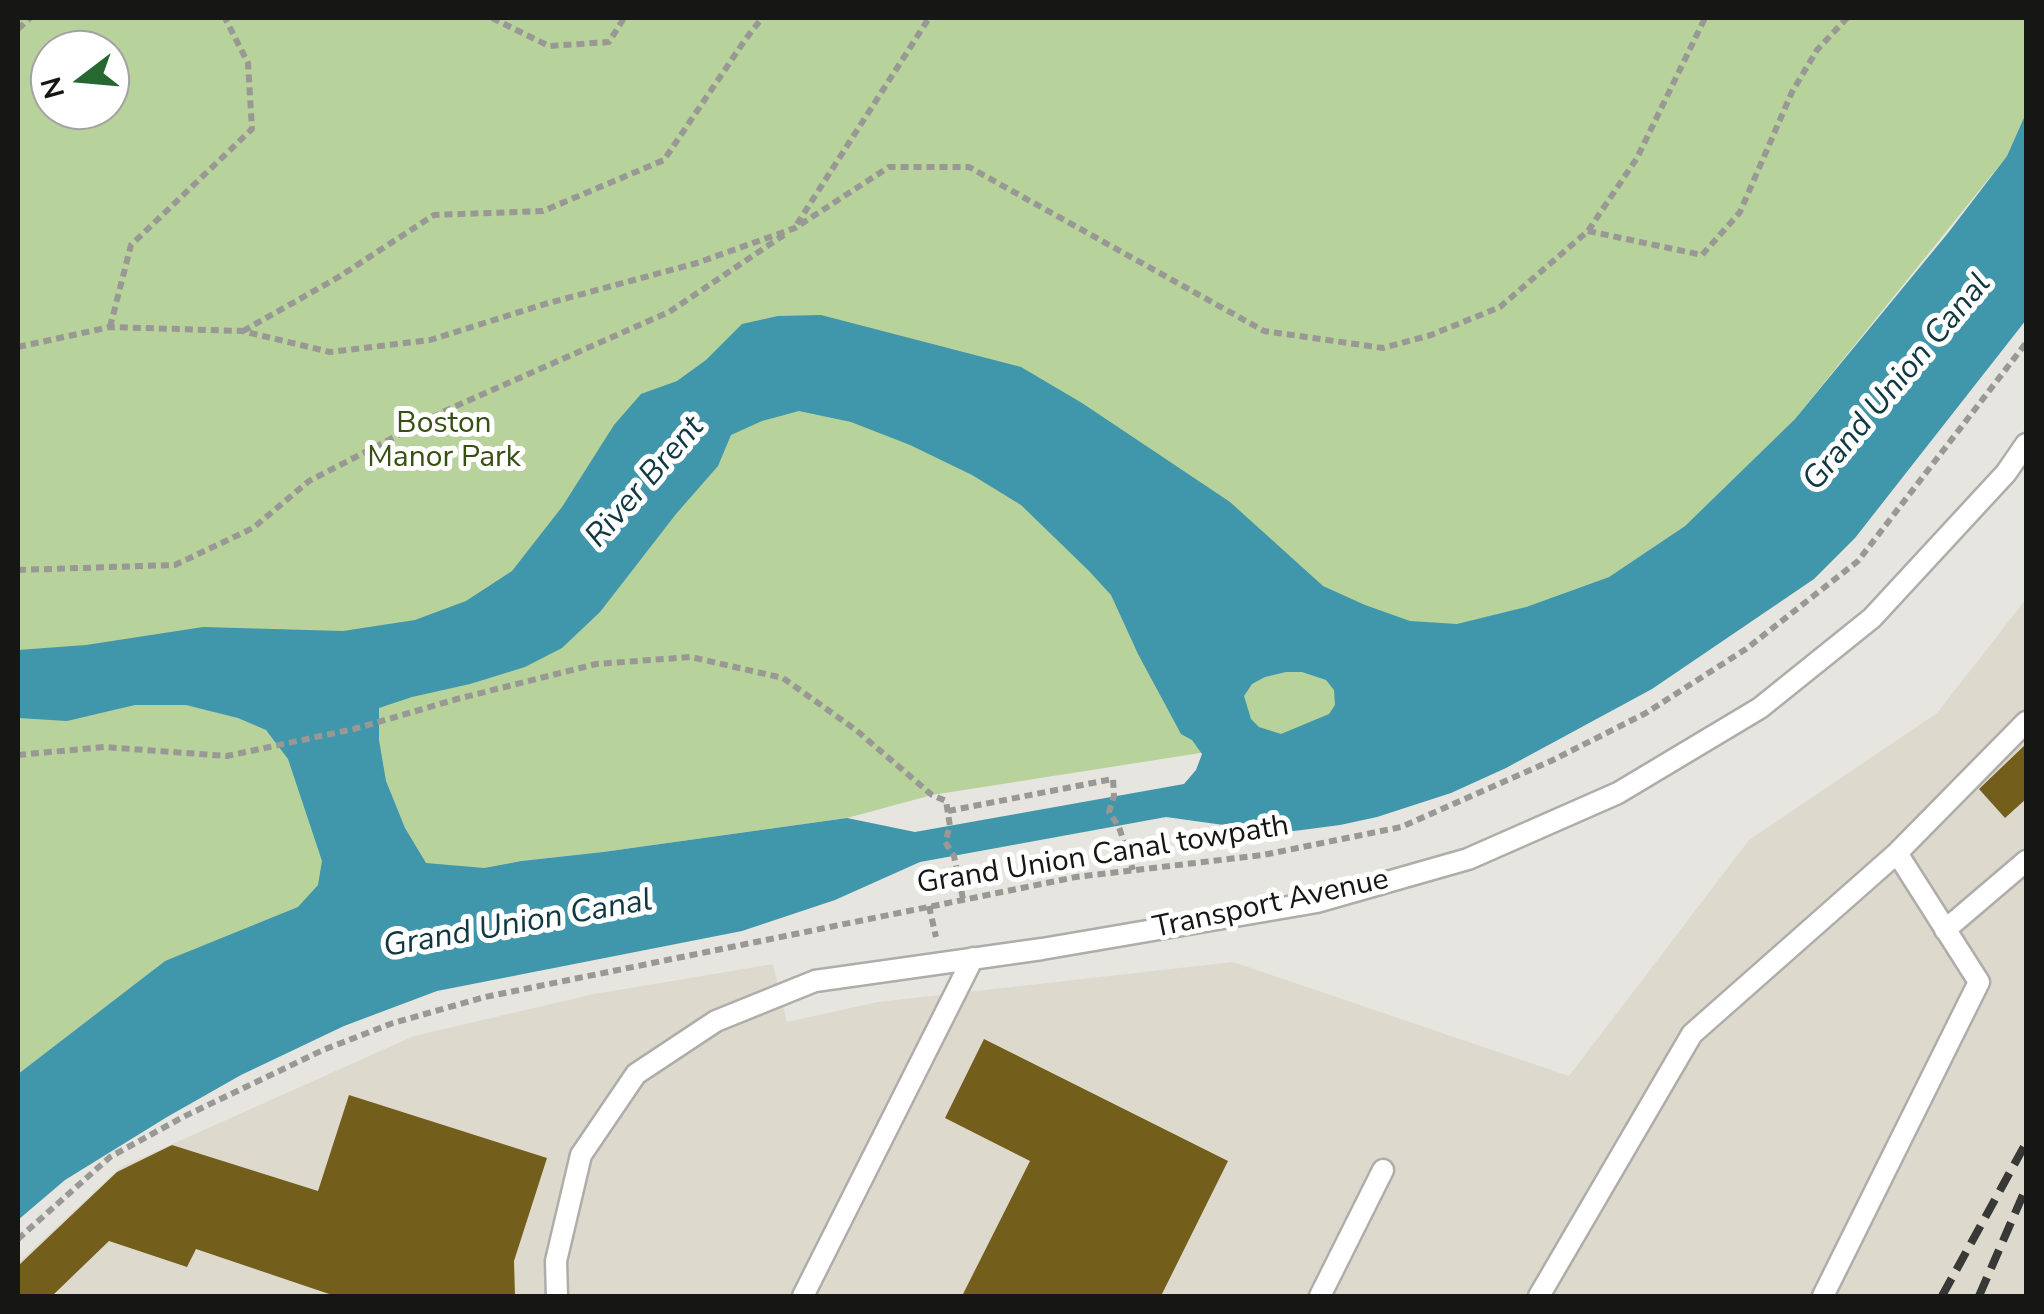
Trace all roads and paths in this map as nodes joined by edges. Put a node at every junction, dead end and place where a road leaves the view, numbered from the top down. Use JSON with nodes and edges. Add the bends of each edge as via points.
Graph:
{"nodes":[{"id":1,"x":30,"y":18,"type":"edge"},
{"id":2,"x":225,"y":18,"type":"edge"},
{"id":3,"x":492,"y":18,"type":"edge"},
{"id":4,"x":624,"y":18,"type":"edge"},
{"id":5,"x":762,"y":18,"type":"edge"},
{"id":6,"x":928,"y":18,"type":"edge"},
{"id":7,"x":1705,"y":18,"type":"edge"},
{"id":8,"x":1847,"y":18,"type":"edge"},
{"id":9,"x":18,"y":28,"type":"edge"},
{"id":10,"x":795,"y":228,"type":"junction"},
{"id":11,"x":1588,"y":231,"type":"junction"},
{"id":12,"x":110,"y":328,"type":"junction"},
{"id":13,"x":242,"y":331,"type":"junction"},
{"id":14,"x":2026,"y":343,"type":"edge"},
{"id":15,"x":18,"y":347,"type":"edge"},
{"id":16,"x":2026,"y":444,"type":"edge"},
{"id":17,"x":18,"y":570,"type":"edge"},
{"id":18,"x":2026,"y":722,"type":"edge"},
{"id":19,"x":18,"y":755,"type":"edge"},
{"id":20,"x":948,"y":811,"type":"junction"},
{"id":21,"x":1897,"y":854,"type":"junction"},
{"id":22,"x":2026,"y":861,"type":"edge"},
{"id":23,"x":1132,"y":870,"type":"junction"},
{"id":24,"x":963,"y":899,"type":"junction"},
{"id":25,"x":1945,"y":930,"type":"junction"},
{"id":26,"x":973,"y":958,"type":"junction"},
{"id":27,"x":1383,"y":1170,"type":"dead end"},
{"id":28,"x":18,"y":1239,"type":"edge"},
{"id":29,"x":557,"y":1296,"type":"edge"},
{"id":30,"x":803,"y":1296,"type":"edge"},
{"id":31,"x":1320,"y":1296,"type":"edge"},
{"id":32,"x":1539,"y":1296,"type":"edge"},
{"id":33,"x":1823,"y":1296,"type":"edge"}],
"edges":[{"from":1,"to":9,"type":"path"},
{"from":2,"to":12,"type":"path","via":[[248,63],[252,129],[131,245]]},
{"from":3,"to":4,"type":"path","via":[[549,46],[609,42]]},
{"from":5,"to":13,"type":"path","via":[[664,160],[542,211],[434,215]]},
{"from":6,"to":10,"type":"path"},
{"from":7,"to":11,"type":"path","via":[[1637,158]]},
{"from":8,"to":11,"type":"path","via":[[1792,92],[1740,212],[1702,255]]},
{"from":10,"to":11,"type":"path","via":[[889,168],[969,168],[1264,331],[1382,348],[1500,307]]},
{"from":10,"to":13,"type":"path","via":[[430,340],[330,352]]},
{"from":10,"to":17,"type":"path","via":[[669,312],[378,445],[309,481],[252,528],[175,565]]},
{"from":12,"to":13,"type":"path"},
{"from":12,"to":15,"type":"path"},
{"from":14,"to":23,"type":"path","name":"Grand Union Canal towpath","via":[[1858,560],[1746,649],[1646,713],[1402,827]]},
{"from":16,"to":26,"type":"lane","name":"Transport Avenue","via":[[1872,618],[1760,708],[1618,793],[1468,859],[1317,902]]},
{"from":18,"to":21,"type":"lane"},
{"from":19,"to":20,"type":"path","via":[[104,748],[227,756],[596,664],[690,657],[783,678],[932,796],[946,800]]},
{"from":20,"to":23,"type":"path","via":[[1113,779],[1109,812]]},
{"from":20,"to":24,"type":"path","via":[[945,842]]},
{"from":21,"to":25,"type":"lane"},
{"from":21,"to":32,"type":"lane","via":[[1692,1034]]},
{"from":22,"to":25,"type":"lane"},
{"from":23,"to":24,"type":"path","name":"Grand Union Canal towpath"},
{"from":24,"to":28,"type":"path","name":"Grand Union Canal towpath","via":[[485,997],[393,1023],[323,1050],[110,1157]]},
{"from":25,"to":33,"type":"lane","via":[[1979,982]]},
{"from":26,"to":29,"type":"lane","name":"Transport Avenue","via":[[815,981],[716,1021],[636,1074],[581,1155],[556,1261]]},
{"from":26,"to":30,"type":"lane"},
{"from":27,"to":31,"type":"lane"}]}
